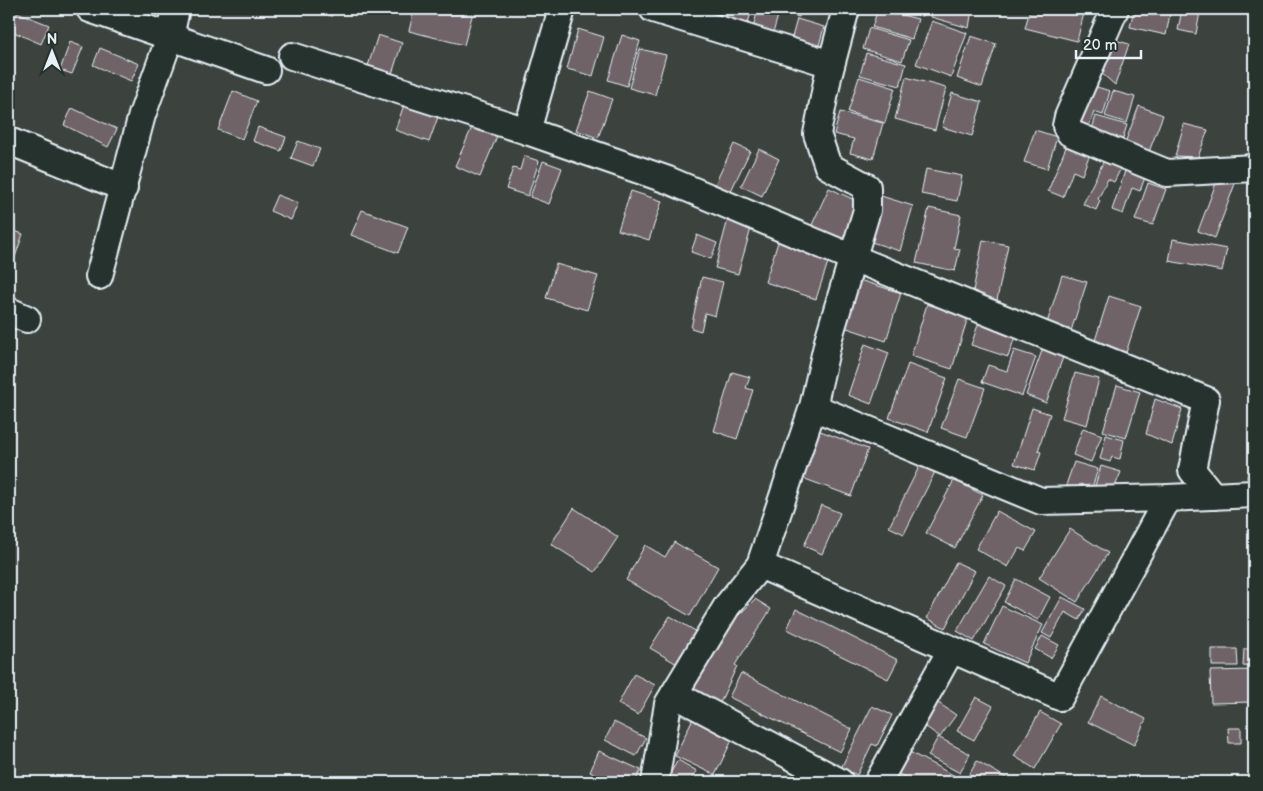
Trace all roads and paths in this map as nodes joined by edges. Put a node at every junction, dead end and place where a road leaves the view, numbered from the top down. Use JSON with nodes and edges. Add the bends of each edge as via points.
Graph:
{"nodes":[{"id":1,"x":90,"y":9,"type":"edge"},
{"id":2,"x":176,"y":9,"type":"edge"},
{"id":3,"x":562,"y":9,"type":"edge"},
{"id":4,"x":653,"y":9,"type":"edge"},
{"id":5,"x":846,"y":9,"type":"edge"},
{"id":6,"x":1115,"y":9,"type":"edge"},
{"id":7,"x":170,"y":37,"type":"junction"},
{"id":8,"x":292,"y":56,"type":"dead end"},
{"id":9,"x":831,"y":64,"type":"junction"},
{"id":10,"x":266,"y":70,"type":"dead end"},
{"id":11,"x":527,"y":131,"type":"junction"},
{"id":12,"x":9,"y":141,"type":"edge"},
{"id":13,"x":1254,"y":168,"type":"edge"},
{"id":14,"x":124,"y":188,"type":"junction"},
{"id":15,"x":853,"y":258,"type":"junction"},
{"id":16,"x":99,"y":276,"type":"dead end"},
{"id":17,"x":812,"y":407,"type":"junction"},
{"id":18,"x":1254,"y":494,"type":"edge"},
{"id":19,"x":1213,"y":496,"type":"junction"},
{"id":20,"x":1168,"y":498,"type":"junction"},
{"id":21,"x":760,"y":565,"type":"junction"},
{"id":22,"x":952,"y":650,"type":"junction"},
{"id":23,"x":674,"y":694,"type":"junction"},
{"id":24,"x":655,"y":782,"type":"edge"},
{"id":25,"x":840,"y":782,"type":"edge"},
{"id":26,"x":878,"y":782,"type":"edge"}],
"edges":[{"from":1,"to":7,"type":"street"},
{"from":2,"to":7,"type":"street"},
{"from":3,"to":11,"type":"street"},
{"from":4,"to":9,"type":"street"},
{"from":5,"to":9,"type":"street"},
{"from":6,"to":13,"type":"street","via":[[1068,117],[1066,126],[1070,133],[1167,172]]},
{"from":7,"to":10,"type":"street"},
{"from":7,"to":14,"type":"street","via":[[142,115]]},
{"from":8,"to":11,"type":"street"},
{"from":9,"to":15,"type":"street","via":[[817,134],[828,166],[867,187],[867,210]]},
{"from":11,"to":15,"type":"street","via":[[668,180]]},
{"from":12,"to":14,"type":"street"},
{"from":14,"to":16,"type":"street"},
{"from":15,"to":17,"type":"street"},
{"from":15,"to":19,"type":"street","via":[[1206,400],[1192,470]]},
{"from":17,"to":20,"type":"street","via":[[1041,501]]},
{"from":17,"to":21,"type":"street"},
{"from":18,"to":19,"type":"street"},
{"from":19,"to":20,"type":"street"},
{"from":20,"to":22,"type":"street","via":[[1060,697]]},
{"from":21,"to":22,"type":"street"},
{"from":21,"to":23,"type":"street","via":[[727,606]]},
{"from":22,"to":26,"type":"street"},
{"from":23,"to":24,"type":"street","via":[[668,704]]},
{"from":23,"to":25,"type":"street"}]}
